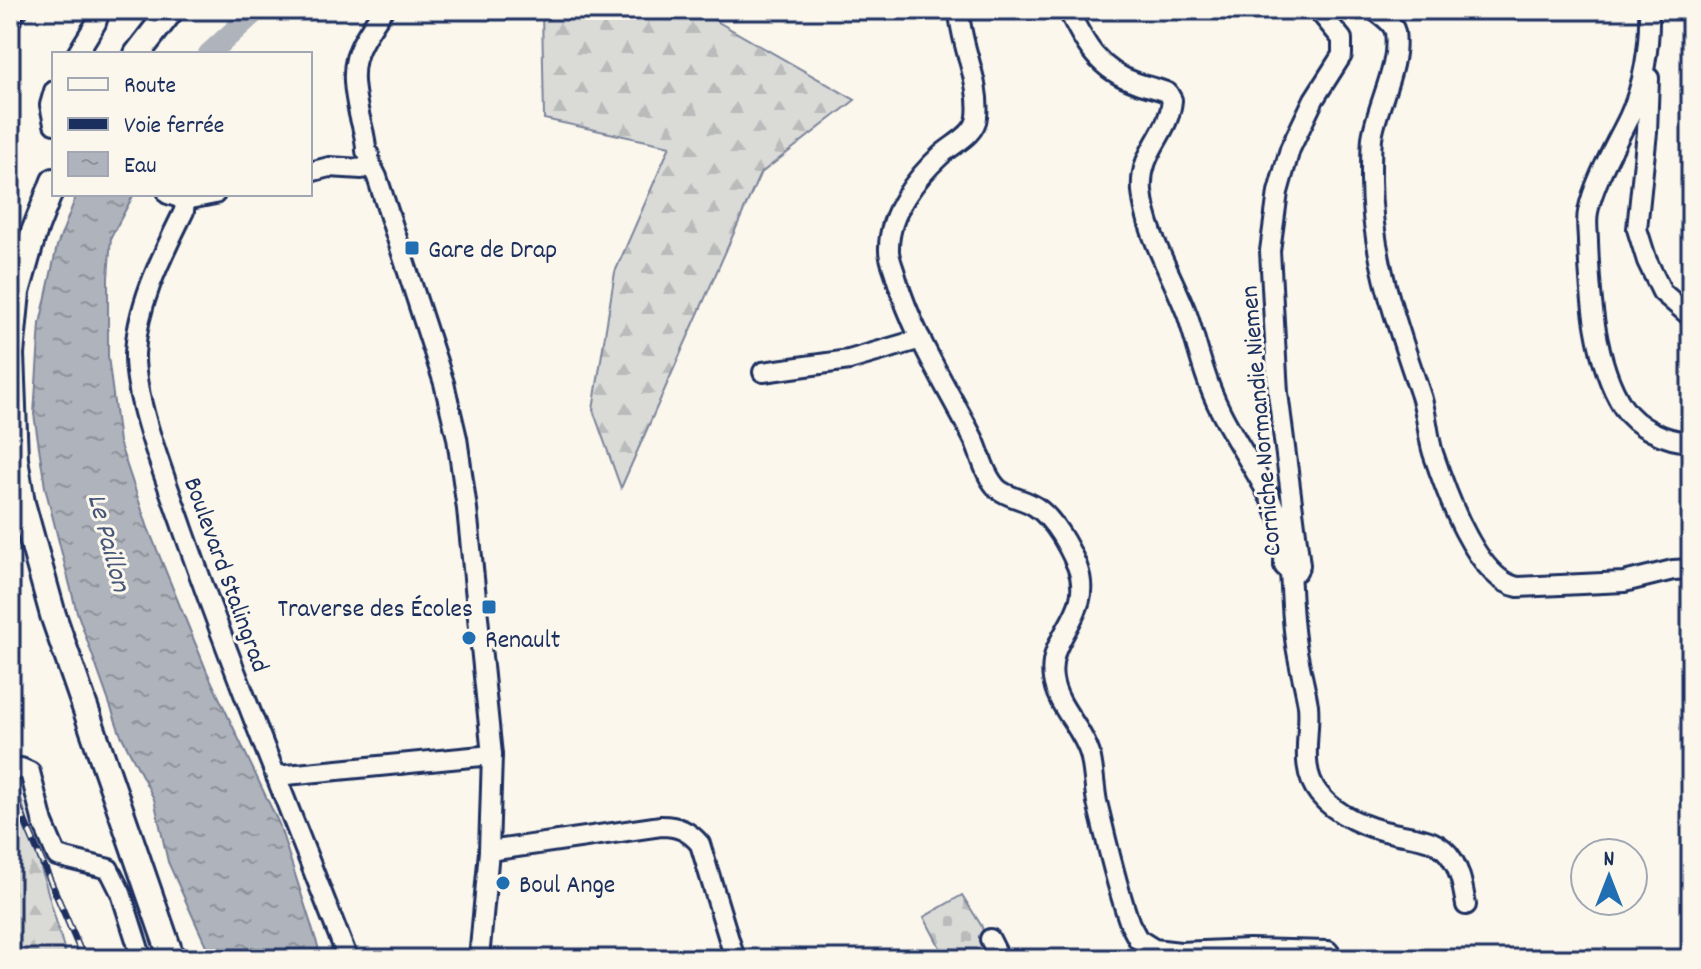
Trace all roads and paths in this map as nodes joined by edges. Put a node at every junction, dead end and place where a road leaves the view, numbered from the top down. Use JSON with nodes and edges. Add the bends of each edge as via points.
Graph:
{"nodes":[{"id":1,"x":100,"y":10,"type":"edge"},
{"id":2,"x":159,"y":10,"type":"edge"},
{"id":3,"x":171,"y":10,"type":"edge"},
{"id":4,"x":383,"y":10,"type":"edge"},
{"id":5,"x":959,"y":10,"type":"edge"},
{"id":6,"x":1068,"y":10,"type":"edge"},
{"id":7,"x":1318,"y":10,"type":"edge"},
{"id":8,"x":1374,"y":10,"type":"edge"},
{"id":9,"x":1649,"y":10,"type":"edge"},
{"id":10,"x":78,"y":52,"type":"edge"},
{"id":11,"x":128,"y":52,"type":"edge"},
{"id":12,"x":139,"y":52,"type":"edge"},
{"id":13,"x":1642,"y":76,"type":"junction"},
{"id":14,"x":359,"y":159,"type":"junction"},
{"id":15,"x":312,"y":171,"type":"edge"},
{"id":16,"x":52,"y":186,"type":"edge"},
{"id":17,"x":56,"y":196,"type":"edge"},
{"id":18,"x":174,"y":196,"type":"edge"},
{"id":19,"x":1691,"y":317,"type":"edge"},
{"id":20,"x":19,"y":318,"type":"junction"},
{"id":21,"x":921,"y":339,"type":"junction"},
{"id":22,"x":763,"y":372,"type":"dead end"},
{"id":23,"x":1691,"y":442,"type":"edge"},
{"id":24,"x":1691,"y":569,"type":"edge"},
{"id":25,"x":1290,"y":572,"type":"junction"},
{"id":26,"x":492,"y":755,"type":"junction"},
{"id":27,"x":16,"y":770,"type":"edge"},
{"id":28,"x":276,"y":776,"type":"junction"},
{"id":29,"x":489,"y":851,"type":"junction"},
{"id":30,"x":1466,"y":905,"type":"dead end"},
{"id":31,"x":990,"y":939,"type":"dead end"},
{"id":32,"x":142,"y":959,"type":"edge"},
{"id":33,"x":172,"y":959,"type":"edge"},
{"id":34,"x":180,"y":959,"type":"edge"},
{"id":35,"x":348,"y":959,"type":"edge"},
{"id":36,"x":479,"y":959,"type":"edge"},
{"id":37,"x":735,"y":959,"type":"edge"},
{"id":38,"x":1000,"y":959,"type":"edge"},
{"id":39,"x":1334,"y":959,"type":"edge"}],
"edges":[{"from":1,"to":10,"type":"street"},
{"from":2,"to":11,"type":"main road"},
{"from":3,"to":12,"type":"main road"},
{"from":4,"to":14,"type":"street","via":[[355,58]]},
{"from":5,"to":21,"type":"street","via":[[977,119],[969,133],[916,181],[893,223],[888,250]]},
{"from":6,"to":25,"type":"street","name":"Corniche Normandie Niemen","via":[[1088,49],[1103,65],[1168,93],[1172,100],[1164,128],[1144,162],[1145,207],[1219,409],[1278,515],[1284,566]]},
{"from":7,"to":25,"type":"street","name":"Corniche Normandie Niemen","via":[[1342,39],[1342,55],[1290,149],[1270,251],[1278,393],[1300,565]]},
{"from":8,"to":24,"type":"street","via":[[1395,31],[1393,63],[1372,138],[1379,261],[1432,450],[1477,553],[1493,574],[1518,587],[1624,582]]},
{"from":9,"to":13,"type":"street"},
{"from":13,"to":19,"type":"street","via":[[1649,78],[1637,229],[1662,292]]},
{"from":13,"to":23,"type":"street","via":[[1588,212],[1589,286],[1609,377],[1624,408],[1647,430]]},
{"from":14,"to":15,"type":"street"},
{"from":14,"to":26,"type":"street","via":[[377,177],[457,438]]},
{"from":16,"to":20,"type":"main road","via":[[23,265]]},
{"from":17,"to":20,"type":"main road"},
{"from":18,"to":28,"type":"street","name":"Boulevard Stalingrad","via":[[184,211],[140,321],[135,355],[141,399],[225,648]]},
{"from":20,"to":33,"type":"main road","via":[[11,415],[22,503],[53,615]]},
{"from":20,"to":34,"type":"main road","via":[[23,458],[44,559]]},
{"from":21,"to":22,"type":"street","via":[[849,360]]},
{"from":21,"to":39,"type":"street","via":[[998,489],[1042,511],[1077,566],[1082,582],[1079,610],[1055,651],[1053,681],[1089,751],[1122,900],[1138,939],[1154,949],[1180,952],[1328,951]]},
{"from":25,"to":30,"type":"street","via":[[1296,649],[1308,708],[1308,771],[1317,792],[1355,821],[1430,840],[1450,855]]},
{"from":26,"to":28,"type":"street"},
{"from":26,"to":29,"type":"street"},
{"from":27,"to":32,"type":"street","via":[[30,772],[57,856],[103,866],[112,874]]},
{"from":28,"to":35,"type":"street","name":"Boulevard Stalingrad"},
{"from":29,"to":36,"type":"street"},
{"from":29,"to":37,"type":"street","via":[[661,826],[682,829],[700,844]]},
{"from":31,"to":38,"type":"street"}]}
